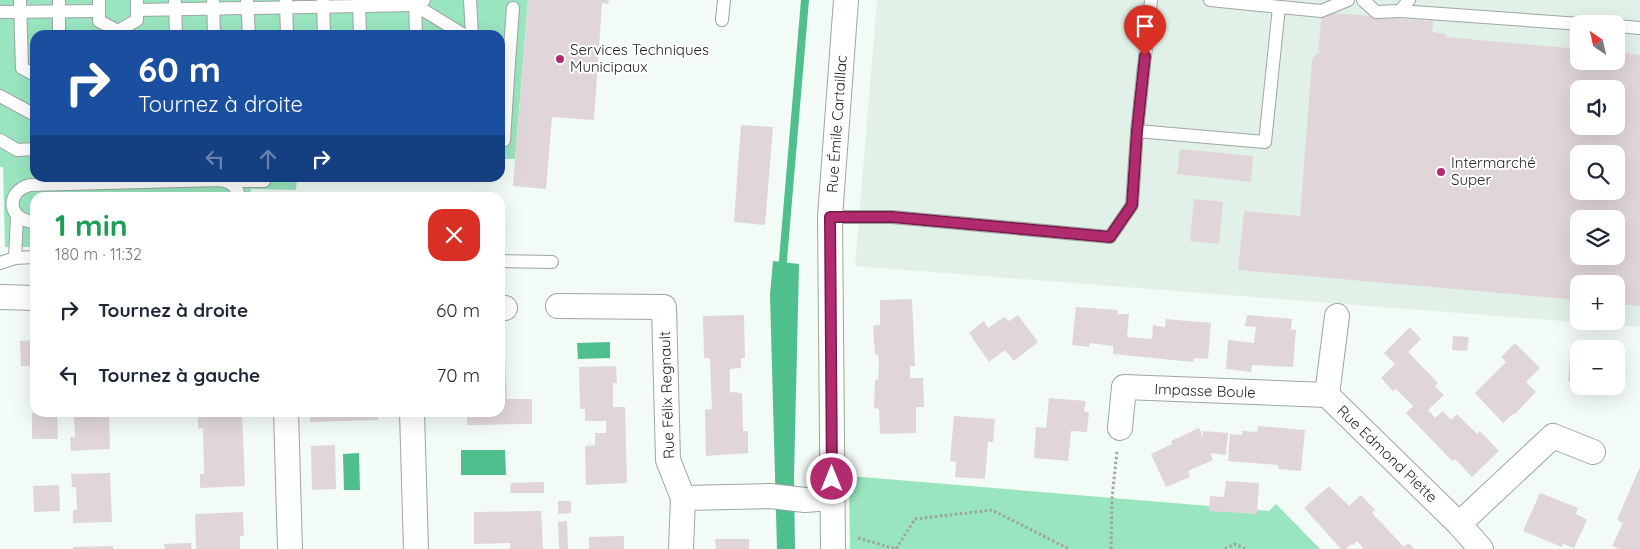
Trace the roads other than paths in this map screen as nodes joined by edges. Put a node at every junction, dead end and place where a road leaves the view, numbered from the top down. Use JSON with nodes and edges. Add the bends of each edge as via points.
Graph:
{"nodes":[{"id":1,"x":470,"y":0,"type":"edge"},
{"id":2,"x":724,"y":0,"type":"edge"},
{"id":3,"x":846,"y":0,"type":"edge"},
{"id":4,"x":1151,"y":0,"type":"edge"},
{"id":5,"x":1210,"y":0,"type":"edge"},
{"id":6,"x":1348,"y":0,"type":"edge"},
{"id":7,"x":1363,"y":0,"type":"edge"},
{"id":8,"x":1409,"y":0,"type":"edge"},
{"id":9,"x":418,"y":2,"type":"edge"},
{"id":10,"x":323,"y":3,"type":"edge"},
{"id":11,"x":359,"y":3,"type":"edge"},
{"id":12,"x":214,"y":4,"type":"edge"},
{"id":13,"x":248,"y":4,"type":"edge"},
{"id":14,"x":286,"y":4,"type":"edge"},
{"id":15,"x":99,"y":5,"type":"edge"},
{"id":16,"x":137,"y":5,"type":"edge"},
{"id":17,"x":175,"y":5,"type":"edge"},
{"id":18,"x":20,"y":6,"type":"edge"},
{"id":19,"x":59,"y":6,"type":"edge"},
{"id":20,"x":1279,"y":7,"type":"junction"},
{"id":21,"x":513,"y":8,"type":"dead end"},
{"id":22,"x":1400,"y":11,"type":"junction"},
{"id":23,"x":0,"y":12,"type":"edge"},
{"id":24,"x":722,"y":20,"type":"dead end"},
{"id":25,"x":1570,"y":23,"type":"edge"},
{"id":26,"x":1625,"y":27,"type":"edge"},
{"id":27,"x":1640,"y":28,"type":"edge"},
{"id":28,"x":59,"y":30,"type":"edge"},
{"id":29,"x":113,"y":30,"type":"edge"},
{"id":30,"x":122,"y":30,"type":"edge"},
{"id":31,"x":176,"y":30,"type":"edge"},
{"id":32,"x":214,"y":30,"type":"edge"},
{"id":33,"x":249,"y":30,"type":"edge"},
{"id":34,"x":287,"y":30,"type":"edge"},
{"id":35,"x":324,"y":30,"type":"edge"},
{"id":36,"x":360,"y":30,"type":"edge"},
{"id":37,"x":416,"y":30,"type":"edge"},
{"id":38,"x":457,"y":30,"type":"edge"},
{"id":39,"x":472,"y":30,"type":"edge"},
{"id":40,"x":505,"y":50,"type":"edge"},
{"id":41,"x":30,"y":72,"type":"edge"},
{"id":42,"x":0,"y":96,"type":"edge"},
{"id":43,"x":30,"y":112,"type":"edge"},
{"id":44,"x":1137,"y":131,"type":"junction"},
{"id":45,"x":0,"y":140,"type":"edge"},
{"id":46,"x":30,"y":149,"type":"edge"},
{"id":47,"x":144,"y":182,"type":"edge"},
{"id":48,"x":229,"y":182,"type":"edge"},
{"id":49,"x":237,"y":192,"type":"edge"},
{"id":50,"x":17,"y":216,"type":"junction"},
{"id":51,"x":830,"y":217,"type":"junction"},
{"id":52,"x":30,"y":222,"type":"edge"},
{"id":53,"x":30,"y":257,"type":"edge"},
{"id":54,"x":15,"y":258,"type":"junction"},
{"id":55,"x":505,"y":261,"type":"edge"},
{"id":56,"x":552,"y":262,"type":"dead end"},
{"id":57,"x":0,"y":263,"type":"edge"},
{"id":58,"x":0,"y":297,"type":"edge"},
{"id":59,"x":30,"y":298,"type":"edge"},
{"id":60,"x":558,"y":306,"type":"dead end"},
{"id":61,"x":1337,"y":316,"type":"dead end"},
{"id":62,"x":1327,"y":395,"type":"junction"},
{"id":63,"x":286,"y":417,"type":"edge"},
{"id":64,"x":412,"y":417,"type":"edge"},
{"id":65,"x":1120,"y":428,"type":"road end"},
{"id":66,"x":1593,"y":452,"type":"dead end"},
{"id":67,"x":683,"y":498,"type":"junction"},
{"id":68,"x":832,"y":498,"type":"junction"},
{"id":69,"x":1459,"y":524,"type":"junction"},
{"id":70,"x":833,"y":544,"type":"edge"},
{"id":71,"x":290,"y":549,"type":"edge"},
{"id":72,"x":416,"y":549,"type":"edge"},
{"id":73,"x":681,"y":549,"type":"edge"},
{"id":74,"x":1481,"y":549,"type":"edge"}],
"edges":[{"from":1,"to":39,"type":"lane"},
{"from":2,"to":24,"type":"lane"},
{"from":3,"to":51,"type":"street","name":"Rue Émile Cartaillac"},
{"from":4,"to":44,"type":"lane"},
{"from":5,"to":20,"type":"lane"},
{"from":6,"to":20,"type":"lane","via":[[1321,11]]},
{"from":7,"to":22,"type":"lane","via":[[1376,12]]},
{"from":8,"to":22,"type":"lane"},
{"from":9,"to":11,"type":"lane"},
{"from":9,"to":37,"type":"lane"},
{"from":9,"to":38,"type":"lane"},
{"from":10,"to":11,"type":"lane"},
{"from":10,"to":14,"type":"lane"},
{"from":10,"to":35,"type":"lane"},
{"from":11,"to":36,"type":"lane"},
{"from":12,"to":13,"type":"lane"},
{"from":12,"to":17,"type":"lane"},
{"from":12,"to":32,"type":"lane"},
{"from":13,"to":14,"type":"lane"},
{"from":13,"to":33,"type":"lane"},
{"from":14,"to":34,"type":"lane"},
{"from":15,"to":19,"type":"lane"},
{"from":15,"to":29,"type":"lane","via":[[99,21]]},
{"from":16,"to":17,"type":"lane"},
{"from":16,"to":30,"type":"lane","via":[[137,20]]},
{"from":17,"to":31,"type":"lane"},
{"from":18,"to":19,"type":"lane"},
{"from":18,"to":23,"type":"lane"},
{"from":18,"to":41,"type":"lane","via":[[22,68]]},
{"from":19,"to":28,"type":"lane"},
{"from":20,"to":44,"type":"lane","via":[[1265,142]]},
{"from":21,"to":40,"type":"lane"},
{"from":22,"to":25,"type":"lane"},
{"from":26,"to":27,"type":"lane"},
{"from":42,"to":43,"type":"lane"},
{"from":44,"to":51,"type":"lane","via":[[1132,205],[1110,237],[892,217]]},
{"from":45,"to":46,"type":"lane","via":[[17,150]]},
{"from":47,"to":50,"type":"lane","via":[[22,187],[13,200]]},
{"from":48,"to":49,"type":"lane"},
{"from":50,"to":52,"type":"lane"},
{"from":50,"to":54,"type":"lane"},
{"from":51,"to":68,"type":"street","name":"Rue Émile Cartaillac"},
{"from":53,"to":54,"type":"lane"},
{"from":54,"to":57,"type":"lane"},
{"from":55,"to":56,"type":"lane"},
{"from":58,"to":59,"type":"street"},
{"from":60,"to":67,"type":"street","name":"Rue Félix Regnault","via":[[664,307],[668,460]]},
{"from":61,"to":62,"type":"street","name":"Rue Edmond Piette"},
{"from":62,"to":65,"type":"street","name":"Impasse Boule","via":[[1124,388]]},
{"from":62,"to":69,"type":"street","name":"Rue Edmond Piette"},
{"from":63,"to":71,"type":"street"},
{"from":64,"to":72,"type":"street"},
{"from":66,"to":69,"type":"street","via":[[1553,436]]},
{"from":67,"to":68,"type":"street"},
{"from":67,"to":73,"type":"street"},
{"from":68,"to":70,"type":"street","name":"Rue Émile Cartaillac"},
{"from":69,"to":74,"type":"street","name":"Rue Edmond Piette"}]}
